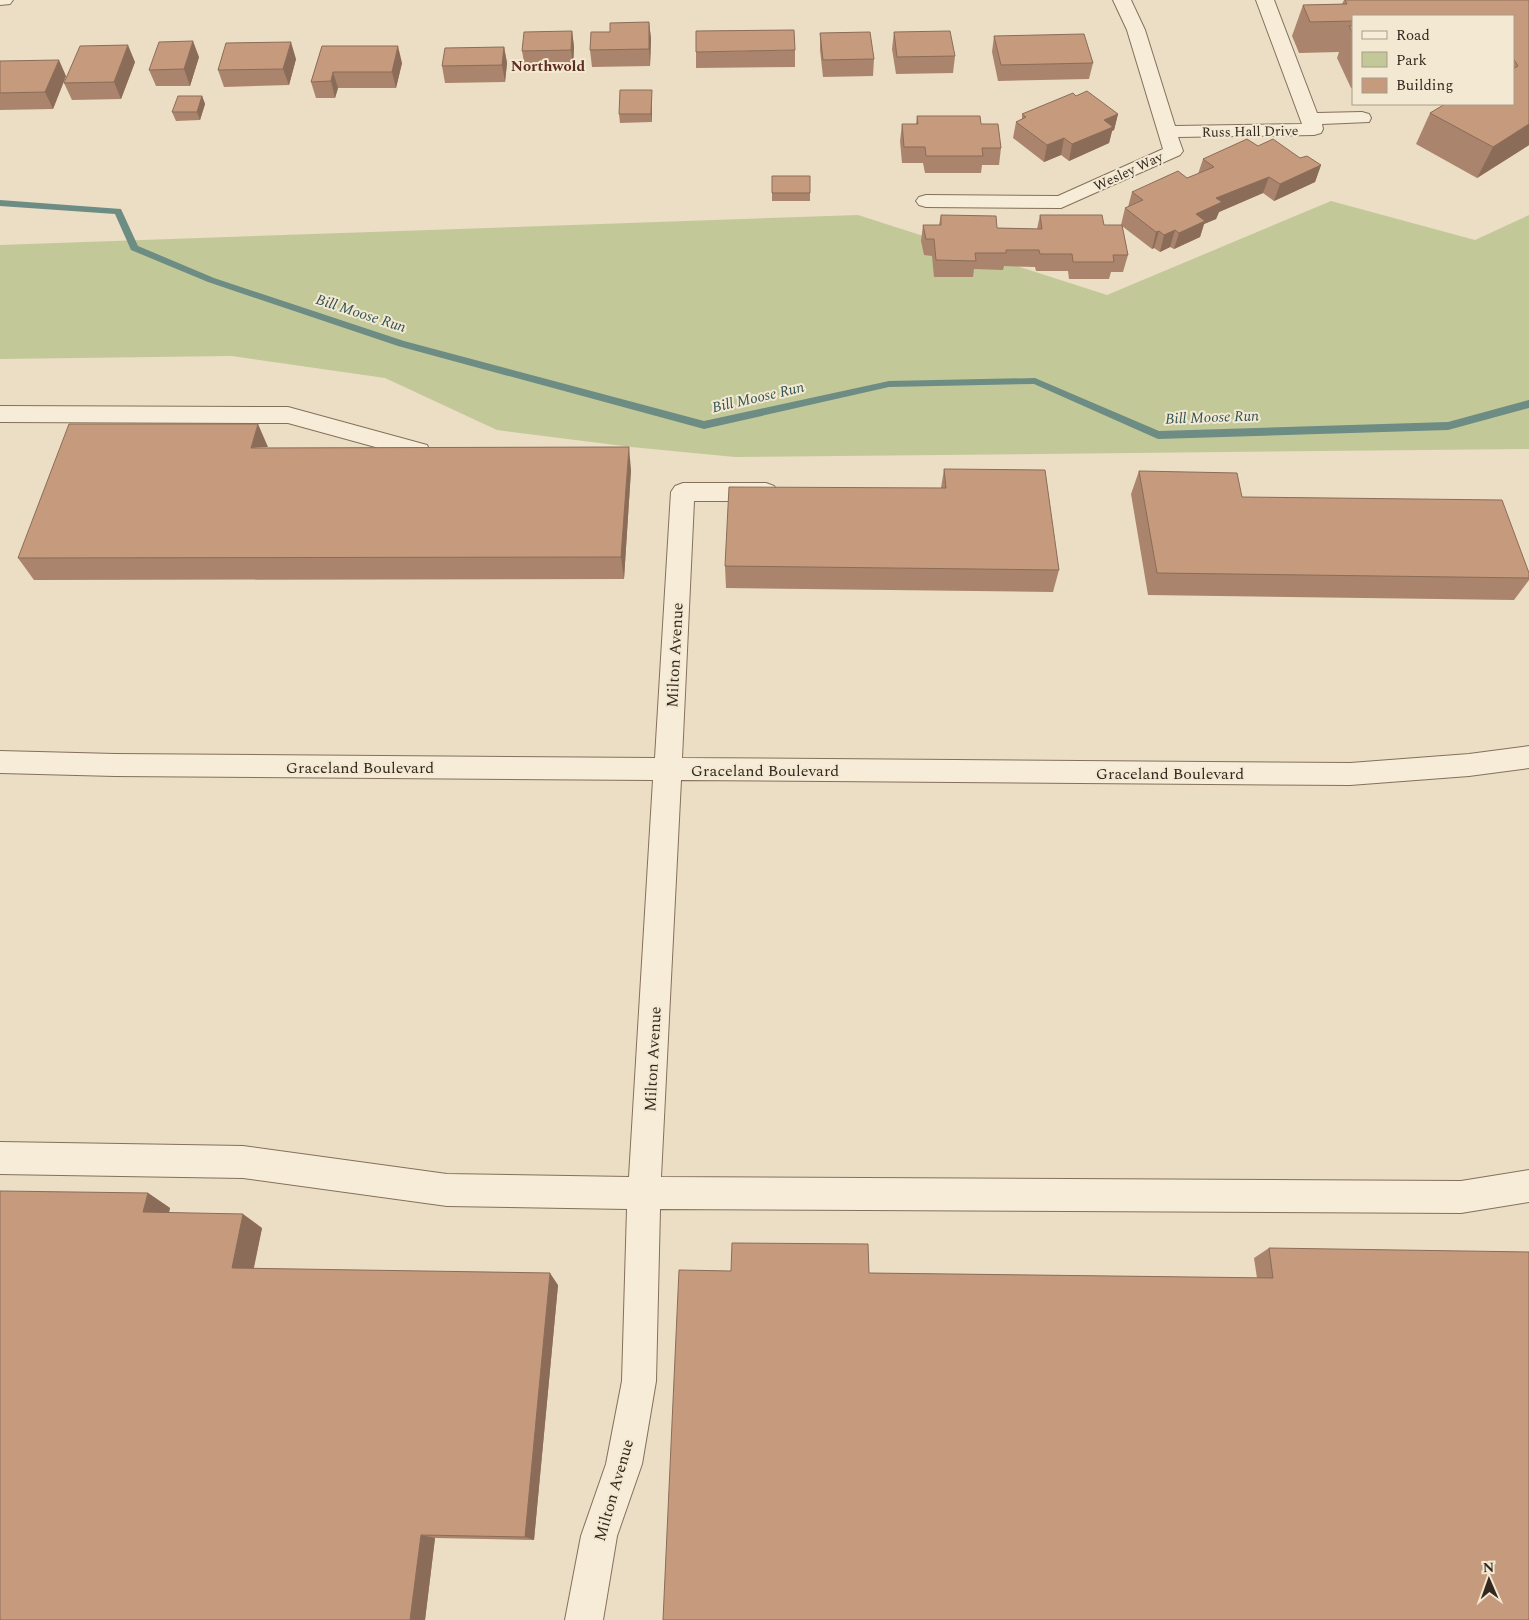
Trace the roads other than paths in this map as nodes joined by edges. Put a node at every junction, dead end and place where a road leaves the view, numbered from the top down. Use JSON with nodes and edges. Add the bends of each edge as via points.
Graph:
{"nodes":[{"id":1,"x":1122,"y":0,"type":"edge"},
{"id":2,"x":1265,"y":0,"type":"edge"},
{"id":3,"x":1362,"y":118,"type":"dead end"},
{"id":4,"x":1310,"y":119,"type":"junction"},
{"id":5,"x":1168,"y":132,"type":"junction"},
{"id":6,"x":926,"y":201,"type":"dead end"},
{"id":7,"x":0,"y":414,"type":"edge"},
{"id":8,"x":420,"y":451,"type":"edge"},
{"id":9,"x":783,"y":492,"type":"edge"},
{"id":10,"x":1529,"y":757,"type":"edge"},
{"id":11,"x":0,"y":762,"type":"edge"},
{"id":12,"x":668,"y":769,"type":"junction"},
{"id":13,"x":0,"y":1158,"type":"edge"},
{"id":14,"x":1529,"y":1186,"type":"edge"},
{"id":15,"x":644,"y":1193,"type":"junction"},
{"id":16,"x":584,"y":1620,"type":"edge"}],
"edges":[{"from":1,"to":5,"type":"street","name":"Wesley Way","via":[[1136,30]]},
{"from":2,"to":4,"type":"street","name":"Russ Hall Drive"},
{"from":3,"to":4,"type":"street"},
{"from":4,"to":5,"type":"street","name":"Russ Hall Drive","via":[[1314,129]]},
{"from":5,"to":6,"type":"street","name":"Wesley Way","via":[[1173,151],[1061,202]]},
{"from":7,"to":8,"type":"street","via":[[288,416]]},
{"from":9,"to":12,"type":"street","name":"Milton Avenue","via":[[683,492]]},
{"from":10,"to":12,"type":"street","name":"Graceland Boulevard","via":[[1350,774]]},
{"from":11,"to":12,"type":"street","name":"Graceland Boulevard"},
{"from":12,"to":15,"type":"street","name":"Milton Avenue"},
{"from":13,"to":15,"type":"street","via":[[243,1162],[447,1190]]},
{"from":14,"to":15,"type":"street","via":[[1461,1197]]},
{"from":15,"to":16,"type":"street","name":"Milton Avenue","via":[[639,1381],[624,1464],[599,1536]]}]}
